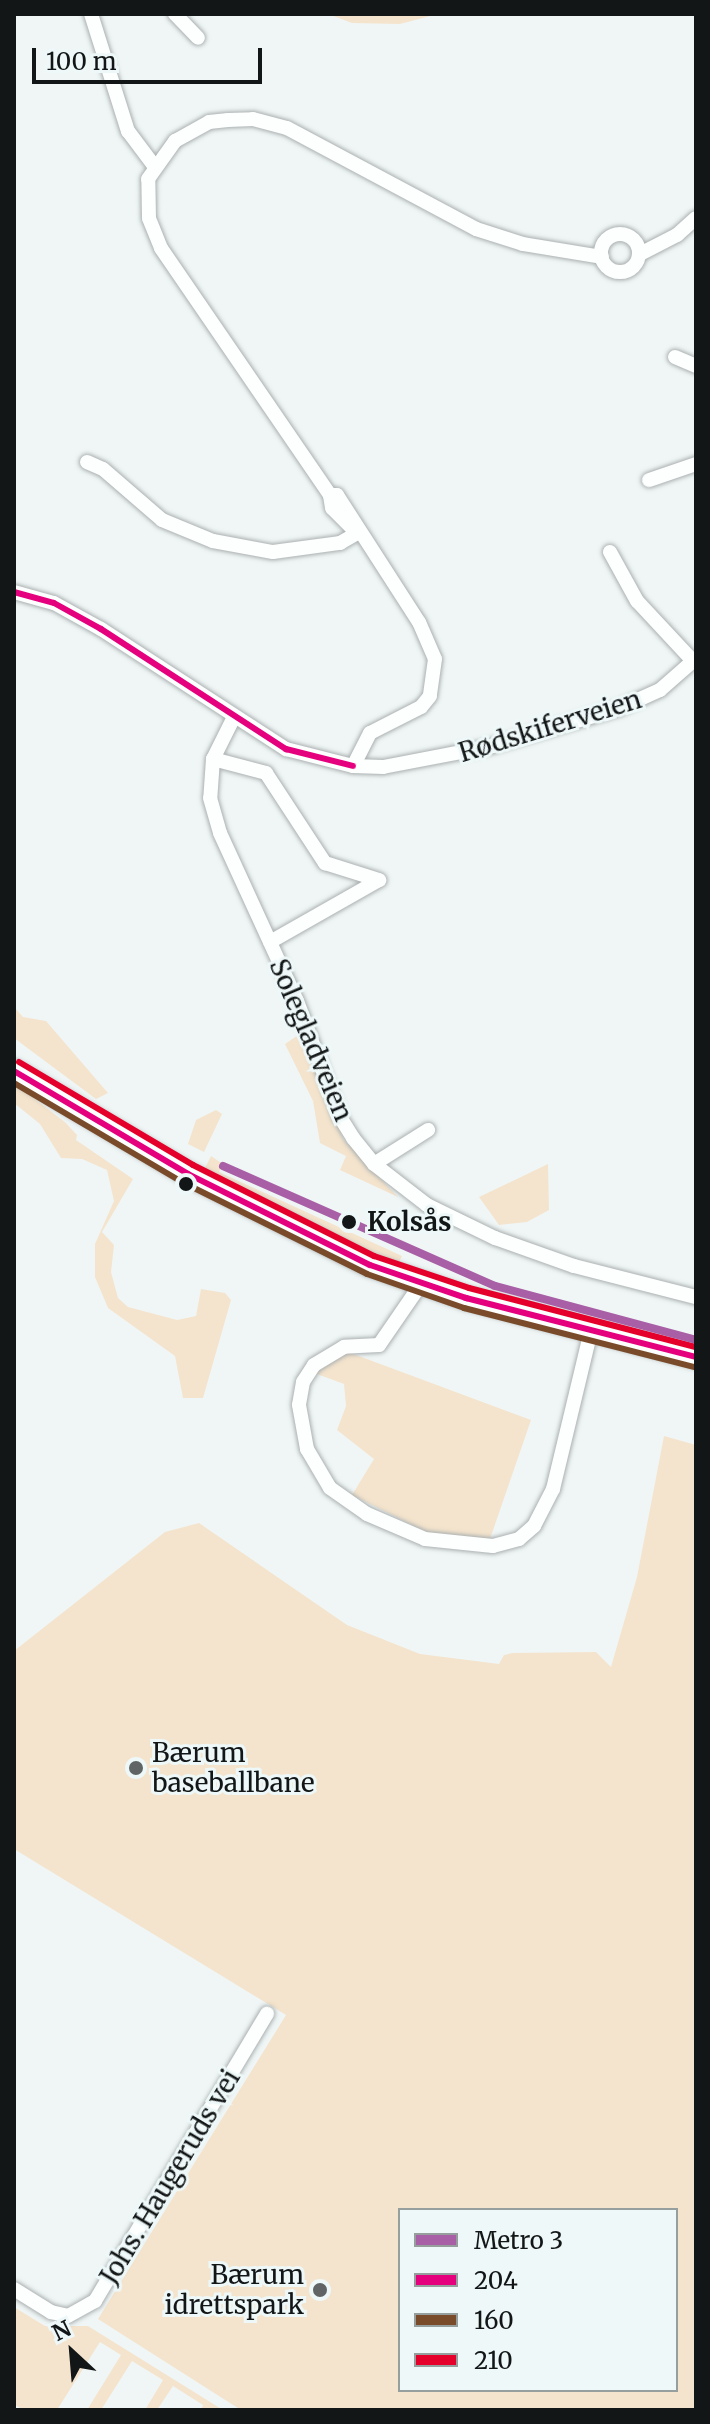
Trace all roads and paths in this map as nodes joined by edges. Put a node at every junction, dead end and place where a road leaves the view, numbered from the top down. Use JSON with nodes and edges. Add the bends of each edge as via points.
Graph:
{"nodes":[{"id":1,"x":91,"y":14,"type":"edge"},
{"id":2,"x":175,"y":14,"type":"edge"},
{"id":3,"x":198,"y":38,"type":"dead end"},
{"id":4,"x":155,"y":167,"type":"junction"},
{"id":5,"x":696,"y":218,"type":"edge"},
{"id":6,"x":639,"y":248,"type":"junction"},
{"id":7,"x":602,"y":253,"type":"junction"},
{"id":8,"x":675,"y":357,"type":"dead end"},
{"id":9,"x":696,"y":366,"type":"edge"},
{"id":10,"x":87,"y":462,"type":"dead end"},
{"id":11,"x":696,"y":464,"type":"edge"},
{"id":12,"x":649,"y":480,"type":"dead end"},
{"id":13,"x":357,"y":533,"type":"junction"},
{"id":14,"x":610,"y":552,"type":"dead end"},
{"id":15,"x":14,"y":592,"type":"edge"},
{"id":16,"x":695,"y":660,"type":"edge"},
{"id":17,"x":234,"y":717,"type":"junction"},
{"id":18,"x":213,"y":759,"type":"junction"},
{"id":19,"x":353,"y":766,"type":"junction"},
{"id":20,"x":270,"y":942,"type":"junction"},
{"id":21,"x":14,"y":1071,"type":"edge"},
{"id":22,"x":428,"y":1130,"type":"dead end"},
{"id":23,"x":374,"y":1164,"type":"junction"},
{"id":24,"x":421,"y":1284,"type":"junction"},
{"id":25,"x":696,"y":1297,"type":"edge"},
{"id":26,"x":591,"y":1331,"type":"junction"},
{"id":27,"x":696,"y":1357,"type":"edge"},
{"id":28,"x":267,"y":2014,"type":"dead end"},
{"id":29,"x":14,"y":2289,"type":"edge"}],
"edges":[{"from":1,"to":4,"type":"street","via":[[128,131]]},
{"from":2,"to":3,"type":"street"},
{"from":4,"to":7,"type":"street","via":[[193,129],[209,122],[253,119],[341,152],[399,191],[485,233]]},
{"from":4,"to":13,"type":"street","via":[[146,200],[161,248],[330,495],[337,495]]},
{"from":5,"to":6,"type":"street","via":[[660,244]]},
{"from":6,"to":7,"type":"street","via":[[618,234]]},
{"from":6,"to":7,"type":"street","via":[[626,272],[613,271]]},
{"from":8,"to":9,"type":"street"},
{"from":10,"to":13,"type":"street","via":[[103,469],[162,520],[213,541],[285,551],[340,543]]},
{"from":11,"to":12,"type":"street"},
{"from":13,"to":19,"type":"street","via":[[419,622],[435,659],[436,681],[421,707],[370,733]]},
{"from":14,"to":16,"type":"street","name":"Rødskiferveien","via":[[637,601]]},
{"from":15,"to":17,"type":"street","name":"Rødskiferveien","via":[[54,603],[101,629]]},
{"from":16,"to":19,"type":"street","name":"Rødskiferveien","via":[[660,690],[620,708],[452,756],[383,767]]},
{"from":17,"to":18,"type":"street","name":"Solegladveien"},
{"from":17,"to":19,"type":"street","name":"Rødskiferveien","via":[[286,749]]},
{"from":18,"to":20,"type":"street","name":"Solegladveien","via":[[210,798],[220,833]]},
{"from":18,"to":20,"type":"street","via":[[259,768],[280,787],[325,863],[379,880]]},
{"from":20,"to":23,"type":"street","name":"Solegladveien","via":[[340,1117]]},
{"from":21,"to":24,"type":"main road","via":[[264,1214]]},
{"from":22,"to":23,"type":"street"},
{"from":23,"to":25,"type":"street","name":"Solegladveien","via":[[427,1205],[495,1238],[597,1273]]},
{"from":24,"to":26,"type":"main road"},
{"from":24,"to":26,"type":"street","via":[[379,1345],[344,1347],[314,1365],[303,1382],[299,1405],[307,1449],[330,1488],[367,1514],[425,1539],[493,1546],[519,1539],[534,1526],[553,1489]]},
{"from":26,"to":27,"type":"main road"},
{"from":28,"to":29,"type":"street","name":"Johs. Haugeruds vei","via":[[95,2301],[68,2316],[51,2312]]}]}
